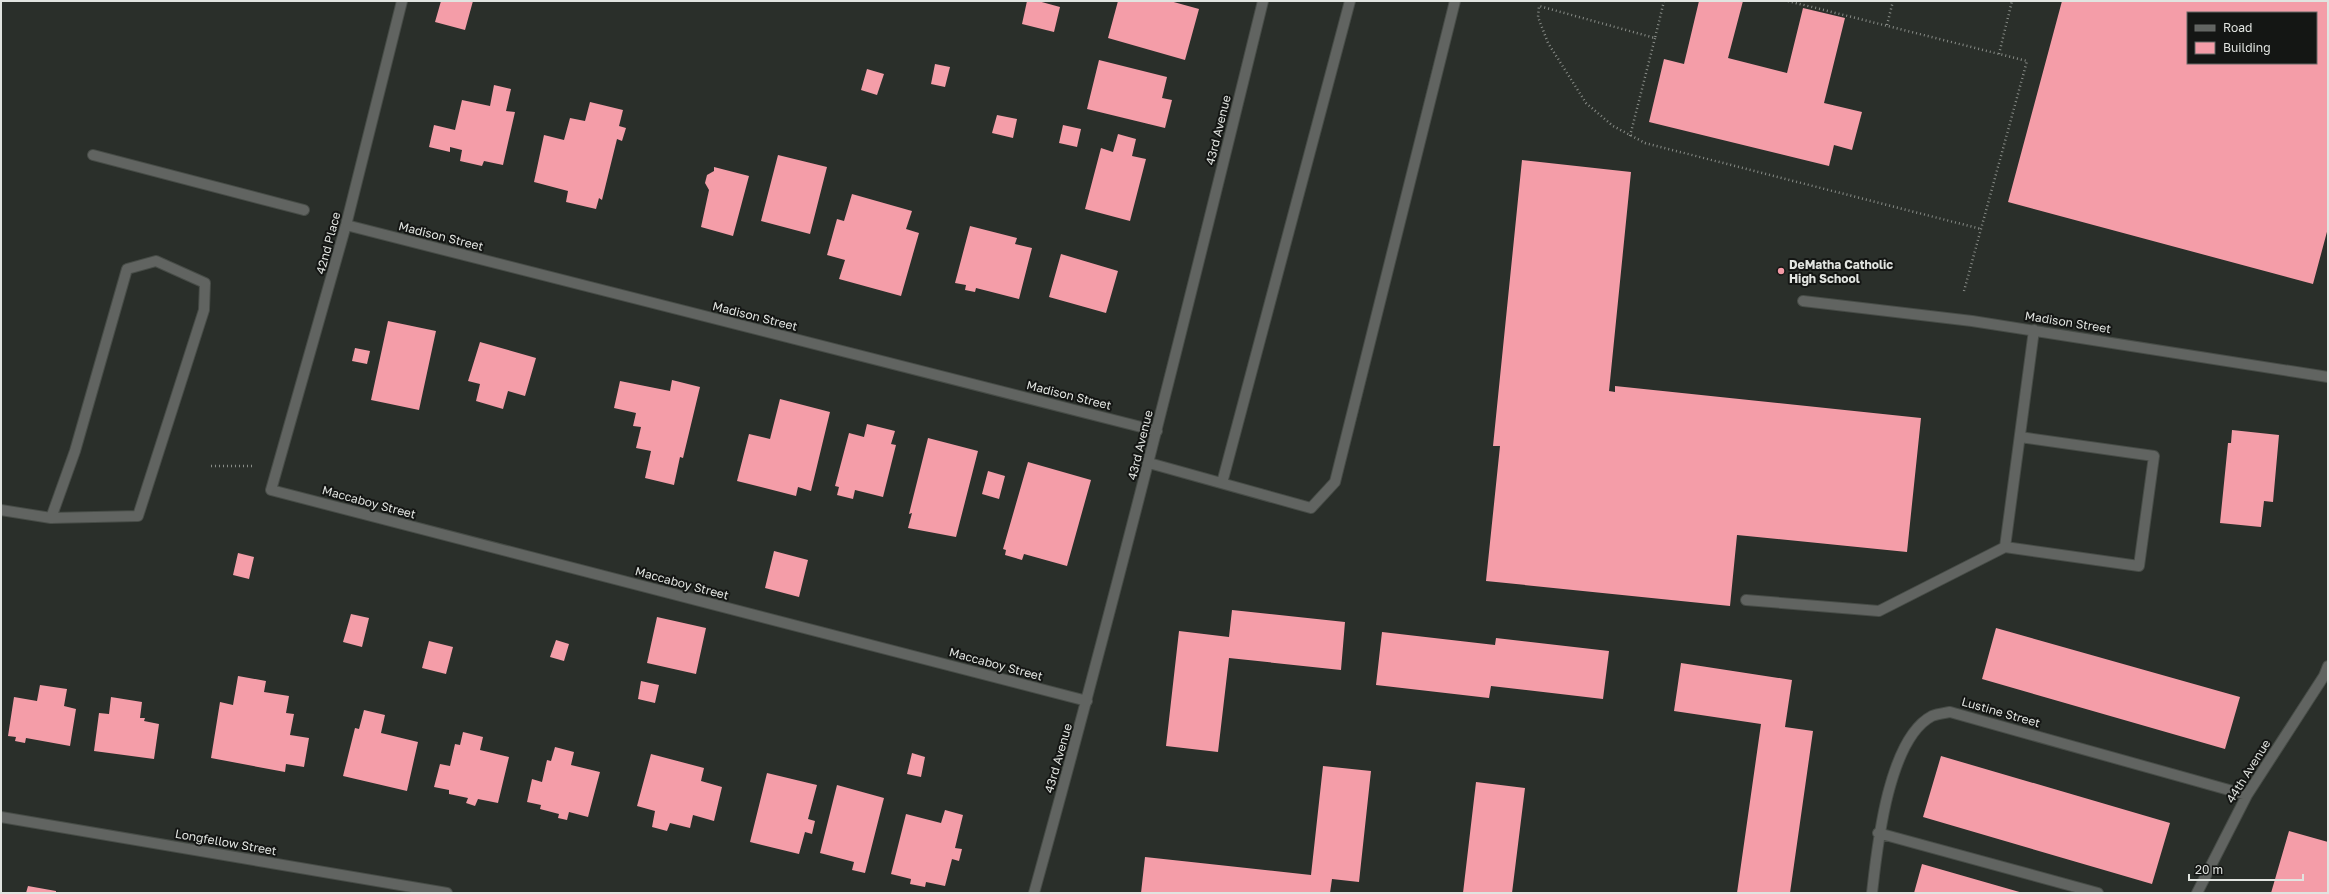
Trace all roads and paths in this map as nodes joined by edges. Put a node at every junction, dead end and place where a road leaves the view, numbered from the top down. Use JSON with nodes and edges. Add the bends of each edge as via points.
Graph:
{"nodes":[{"id":1,"x":402,"y":1,"type":"edge"},
{"id":2,"x":1263,"y":1,"type":"edge"},
{"id":3,"x":1350,"y":1,"type":"edge"},
{"id":4,"x":1455,"y":1,"type":"edge"},
{"id":5,"x":1664,"y":1,"type":"edge"},
{"id":6,"x":1788,"y":1,"type":"edge"},
{"id":7,"x":1893,"y":1,"type":"edge"},
{"id":8,"x":2012,"y":1,"type":"edge"},
{"id":9,"x":1887,"y":25,"type":"junction"},
{"id":10,"x":1655,"y":38,"type":"junction"},
{"id":11,"x":1999,"y":54,"type":"junction"},
{"id":12,"x":1630,"y":136,"type":"junction"},
{"id":13,"x":93,"y":154,"type":"dead end"},
{"id":14,"x":304,"y":210,"type":"dead end"},
{"id":15,"x":346,"y":225,"type":"junction"},
{"id":16,"x":1980,"y":230,"type":"junction"},
{"id":17,"x":1964,"y":291,"type":"dead end"},
{"id":18,"x":1803,"y":301,"type":"dead end"},
{"id":19,"x":2034,"y":330,"type":"junction"},
{"id":20,"x":2328,"y":377,"type":"edge"},
{"id":21,"x":1157,"y":431,"type":"junction"},
{"id":22,"x":2020,"y":437,"type":"junction"},
{"id":23,"x":1149,"y":463,"type":"junction"},
{"id":24,"x":278,"y":465,"type":"junction"},
{"id":25,"x":211,"y":466,"type":"dead end"},
{"id":26,"x":1222,"y":483,"type":"junction"},
{"id":27,"x":271,"y":490,"type":"joint"},
{"id":28,"x":1,"y":510,"type":"edge"},
{"id":29,"x":52,"y":518,"type":"junction"},
{"id":30,"x":2005,"y":547,"type":"junction"},
{"id":31,"x":1746,"y":600,"type":"dead end"},
{"id":32,"x":2328,"y":666,"type":"edge"},
{"id":33,"x":2326,"y":677,"type":"edge"},
{"id":34,"x":1087,"y":701,"type":"junction"},
{"id":35,"x":2247,"y":795,"type":"junction"},
{"id":36,"x":1,"y":817,"type":"edge"},
{"id":37,"x":1878,"y":833,"type":"junction"},
{"id":38,"x":447,"y":893,"type":"edge"},
{"id":39,"x":1034,"y":893,"type":"edge"},
{"id":40,"x":1872,"y":893,"type":"edge"},
{"id":41,"x":2098,"y":893,"type":"edge"},
{"id":42,"x":2197,"y":893,"type":"edge"}],
"edges":[{"from":1,"to":15,"type":"street","name":"42nd Place"},
{"from":2,"to":21,"type":"street","name":"43rd Avenue"},
{"from":3,"to":26,"type":"street"},
{"from":4,"to":26,"type":"street","via":[[1335,482],[1311,508]]},
{"from":5,"to":10,"type":"path"},
{"from":6,"to":9,"type":"path"},
{"from":7,"to":9,"type":"path"},
{"from":8,"to":11,"type":"path"},
{"from":9,"to":11,"type":"path"},
{"from":10,"to":12,"type":"path"},
{"from":10,"to":12,"type":"path","via":[[1539,6],[1538,17],[1548,43],[1586,103],[1613,126]]},
{"from":11,"to":16,"type":"path","via":[[2027,61]]},
{"from":12,"to":16,"type":"path","via":[[1645,143]]},
{"from":13,"to":14,"type":"street"},
{"from":15,"to":21,"type":"street","name":"Madison Street"},
{"from":15,"to":24,"type":"street","name":"42nd Place"},
{"from":16,"to":17,"type":"path"},
{"from":18,"to":19,"type":"street","name":"Madison Street"},
{"from":19,"to":20,"type":"street","name":"Madison Street"},
{"from":19,"to":22,"type":"street"},
{"from":21,"to":23,"type":"street","name":"43rd Avenue"},
{"from":22,"to":30,"type":"street"},
{"from":22,"to":30,"type":"street","via":[[2154,456],[2153,464],[2139,566]]},
{"from":23,"to":26,"type":"street"},
{"from":23,"to":34,"type":"street","name":"43rd Avenue"},
{"from":24,"to":25,"type":"path"},
{"from":24,"to":27,"type":"street","name":"42nd Place"},
{"from":27,"to":34,"type":"street","name":"Maccaboy Street"},
{"from":28,"to":29,"type":"street"},
{"from":29,"to":29,"type":"street","via":[[75,451],[127,269],[156,261],[205,283],[204,310],[138,516]]},
{"from":30,"to":31,"type":"street","via":[[1879,611]]},
{"from":32,"to":33,"type":"street","name":"44th Avenue"},
{"from":33,"to":35,"type":"street","name":"44th Avenue"},
{"from":34,"to":39,"type":"street","name":"43rd Avenue"},
{"from":35,"to":37,"type":"street","name":"Lustine Street","via":[[1950,712],[1932,716],[1916,730],[1896,764]]},
{"from":35,"to":42,"type":"street","name":"44th Avenue"},
{"from":36,"to":38,"type":"street","name":"Longfellow Street"},
{"from":37,"to":40,"type":"street","name":"Lustine Street"},
{"from":37,"to":41,"type":"street"}]}
